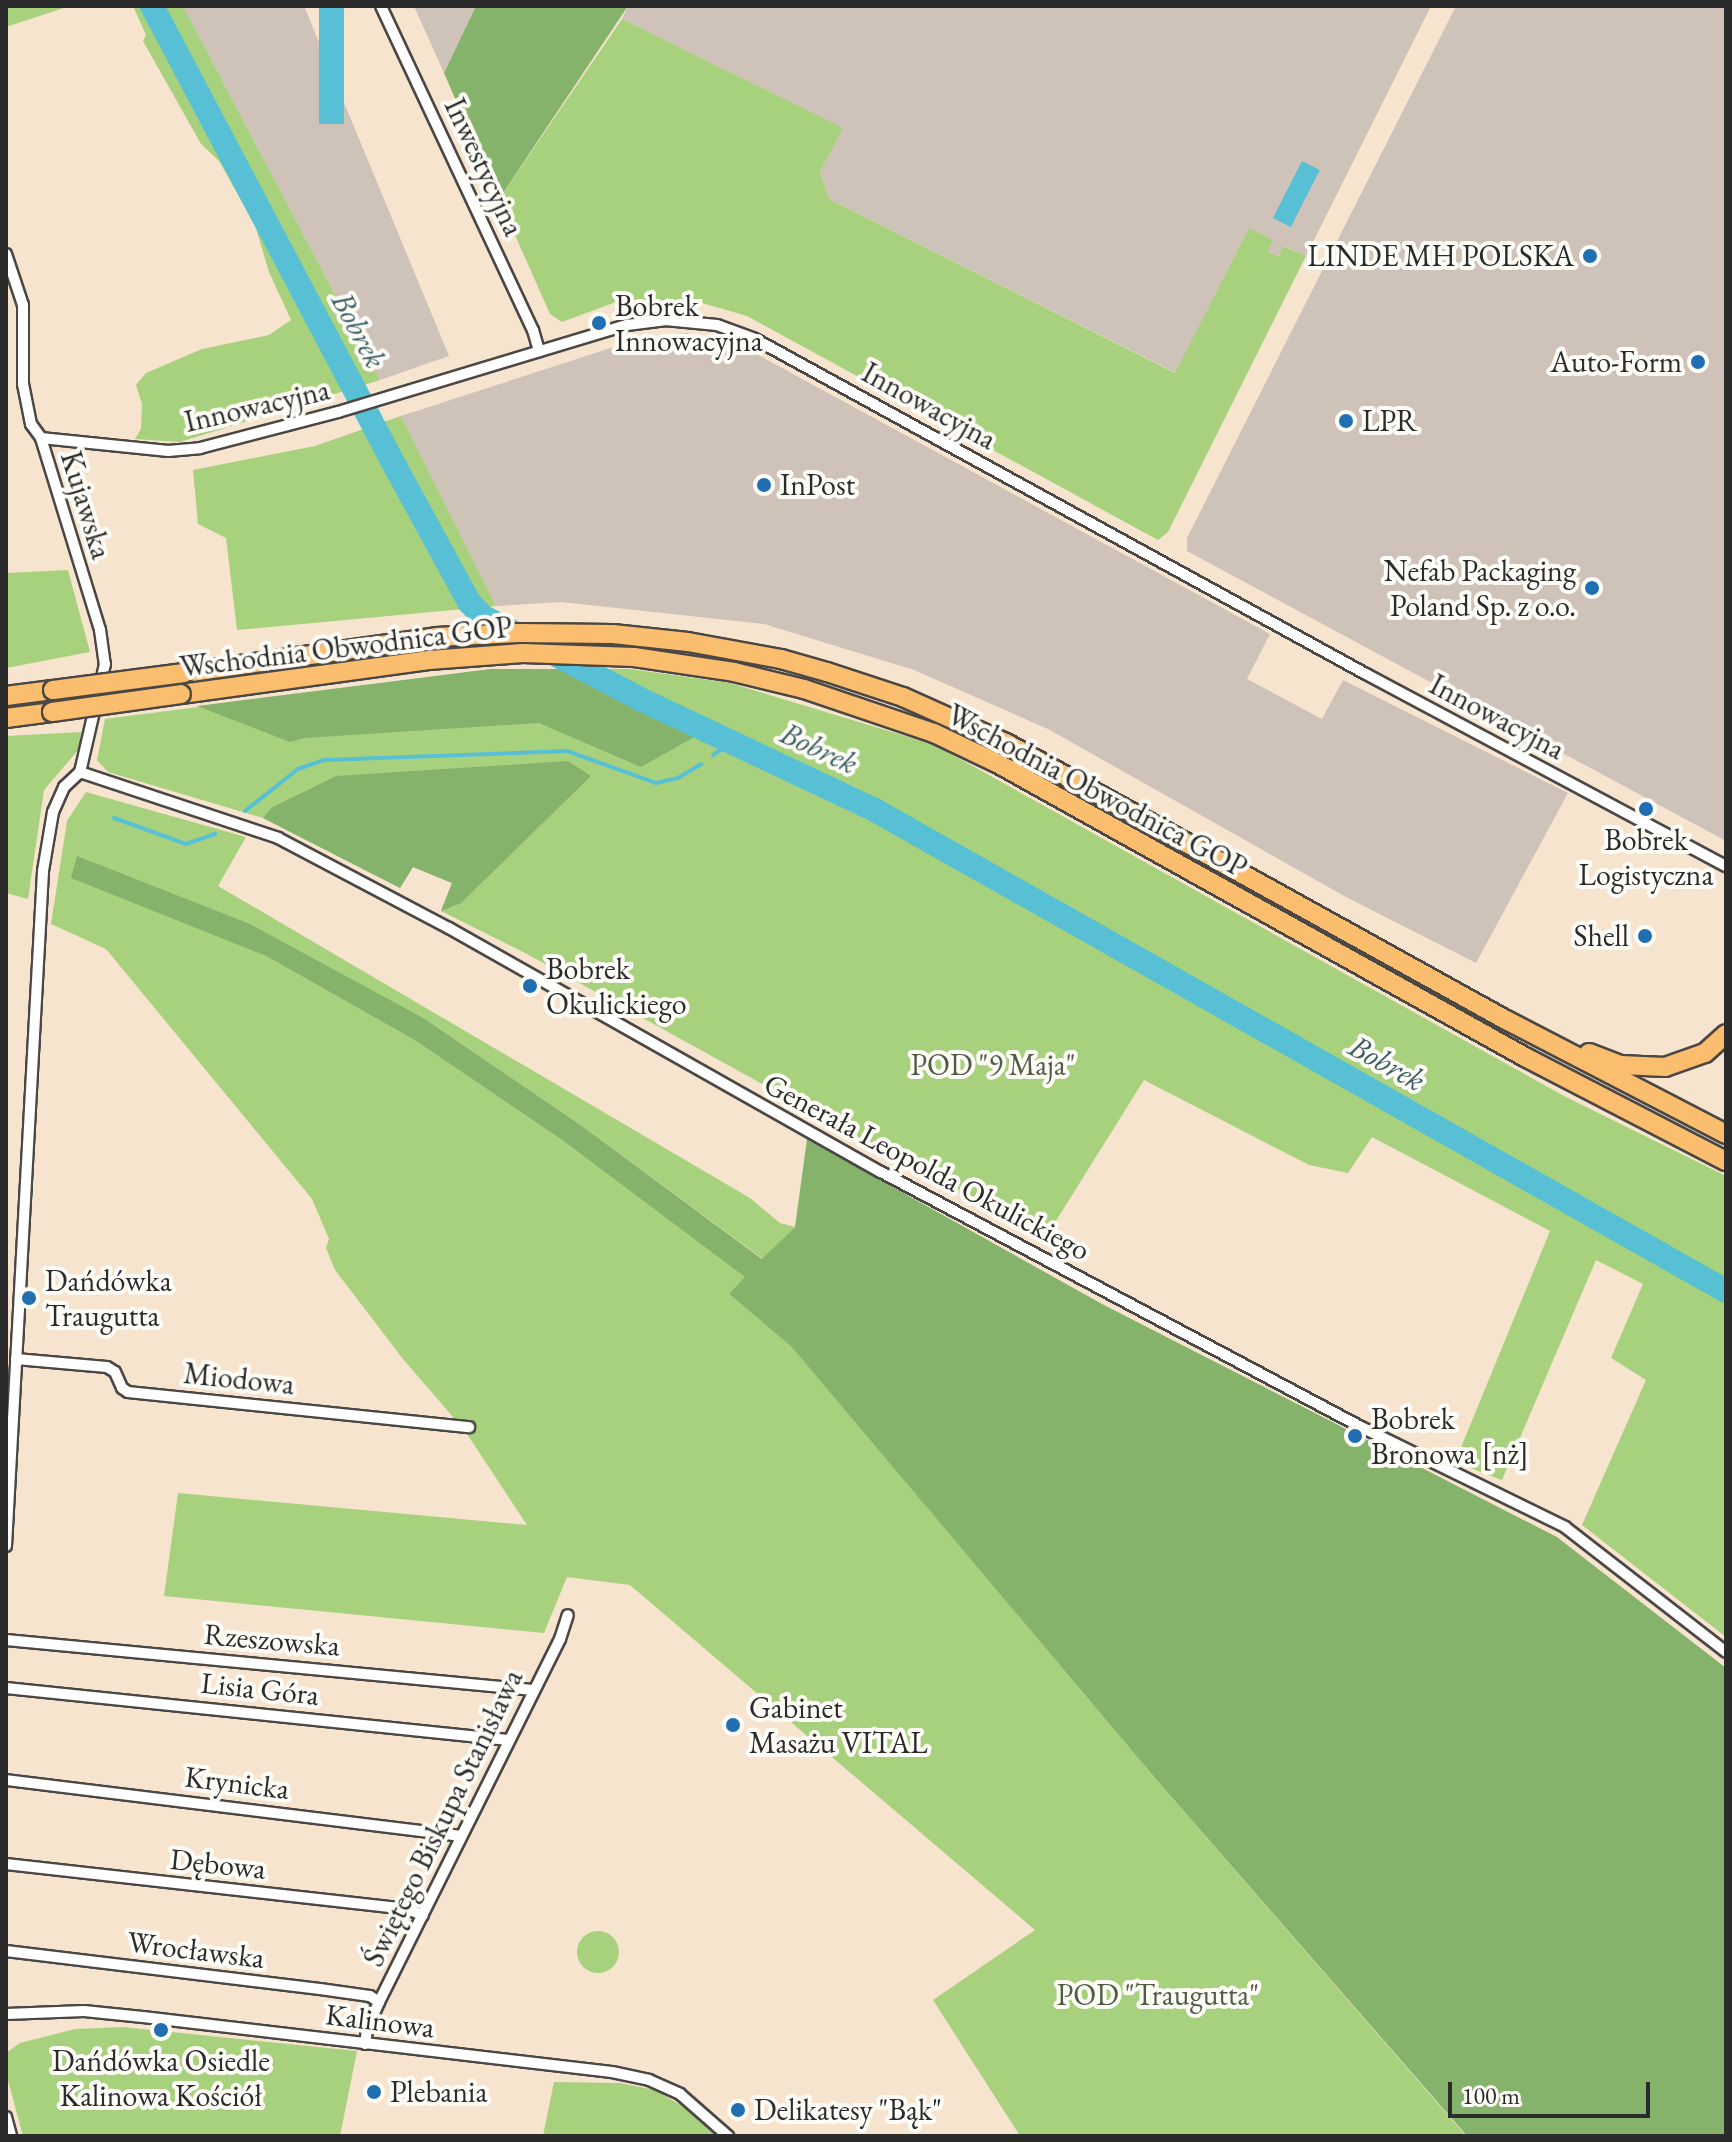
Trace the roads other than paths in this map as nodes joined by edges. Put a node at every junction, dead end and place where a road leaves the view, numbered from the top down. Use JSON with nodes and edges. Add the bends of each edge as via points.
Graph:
{"nodes":[{"id":1,"x":381,"y":6,"type":"edge"},
{"id":2,"x":6,"y":254,"type":"edge"},
{"id":3,"x":539,"y":351,"type":"junction"},
{"id":4,"x":41,"y":438,"type":"junction"},
{"id":5,"x":6,"y":696,"type":"edge"},
{"id":6,"x":6,"y":718,"type":"edge"},
{"id":7,"x":80,"y":772,"type":"junction"},
{"id":8,"x":1726,"y":866,"type":"edge"},
{"id":9,"x":1506,"y":1020,"type":"junction"},
{"id":10,"x":1726,"y":1034,"type":"edge"},
{"id":11,"x":1726,"y":1134,"type":"edge"},
{"id":12,"x":1726,"y":1161,"type":"edge"},
{"id":13,"x":16,"y":1359,"type":"junction"},
{"id":14,"x":469,"y":1427,"type":"dead end"},
{"id":15,"x":6,"y":1546,"type":"edge"},
{"id":16,"x":568,"y":1615,"type":"dead end"},
{"id":17,"x":6,"y":1640,"type":"edge"},
{"id":18,"x":1726,"y":1652,"type":"edge"},
{"id":19,"x":6,"y":1688,"type":"edge"},
{"id":20,"x":533,"y":1690,"type":"junction"},
{"id":21,"x":508,"y":1740,"type":"junction"},
{"id":22,"x":6,"y":1780,"type":"edge"},
{"id":23,"x":461,"y":1836,"type":"junction"},
{"id":24,"x":6,"y":1864,"type":"edge"},
{"id":25,"x":423,"y":1915,"type":"junction"},
{"id":26,"x":6,"y":1951,"type":"edge"},
{"id":27,"x":379,"y":2002,"type":"junction"},
{"id":28,"x":6,"y":2014,"type":"edge"},
{"id":29,"x":365,"y":2044,"type":"junction"},
{"id":30,"x":6,"y":2117,"type":"edge"},
{"id":31,"x":11,"y":2136,"type":"edge"},
{"id":32,"x":728,"y":2136,"type":"edge"}],
"edges":[{"from":1,"to":3,"type":"street","name":"Inwestycyjna"},
{"from":2,"to":4,"type":"street","name":"Kujawska","via":[[23,305],[26,399],[31,424]]},
{"from":3,"to":4,"type":"street","name":"Innowacyjna","via":[[200,448],[168,451]]},
{"from":3,"to":8,"type":"street","name":"Innowacyjna","via":[[627,325],[665,320],[737,331]]},
{"from":4,"to":7,"type":"street","name":"Kujawska","via":[[100,630],[105,664]]},
{"from":5,"to":9,"type":"highway","name":"Wschodnia Obwodnica GOP","bridge":true,"via":[[436,637],[613,634],[781,659],[963,722]]},
{"from":6,"to":12,"type":"highway","name":"Wschodnia Obwodnica GOP","bridge":true,"via":[[523,653],[634,657],[804,689],[957,743],[1525,1057]]},
{"from":7,"to":13,"type":"street","via":[[64,787],[53,812],[43,871]]},
{"from":7,"to":18,"type":"street","name":"Generała Leopolda Okulickiego","via":[[278,838],[449,928],[881,1172],[1361,1427],[1565,1527]]},
{"from":9,"to":10,"type":"highway","via":[[1621,1065],[1646,1068],[1705,1053]]},
{"from":9,"to":11,"type":"highway","name":"Wschodnia Obwodnica GOP"},
{"from":13,"to":14,"type":"street","name":"Miodowa","via":[[107,1367],[128,1392]]},
{"from":13,"to":15,"type":"street"},
{"from":16,"to":20,"type":"street","name":"Świętego Biskupa Stanisława"},
{"from":17,"to":20,"type":"street","name":"Rzeszowska"},
{"from":19,"to":21,"type":"street","name":"Lisia Góra"},
{"from":20,"to":21,"type":"street","name":"Świętego Biskupa Stanisława"},
{"from":21,"to":23,"type":"street","name":"Świętego Biskupa Stanisława"},
{"from":22,"to":23,"type":"street","name":"Krynicka"},
{"from":23,"to":25,"type":"street","name":"Świętego Biskupa Stanisława"},
{"from":24,"to":25,"type":"street","name":"Dębowa","via":[[407,1909]]},
{"from":25,"to":27,"type":"street","name":"Świętego Biskupa Stanisława"},
{"from":26,"to":27,"type":"street","name":"Wrocławska","via":[[320,1989]]},
{"from":27,"to":29,"type":"street","name":"Świętego Biskupa Stanisława"},
{"from":28,"to":29,"type":"street","name":"Kalinowa","via":[[98,2013]]},
{"from":29,"to":32,"type":"street","name":"Kalinowa","via":[[649,2080],[680,2094]]},
{"from":30,"to":31,"type":"street"}]}
